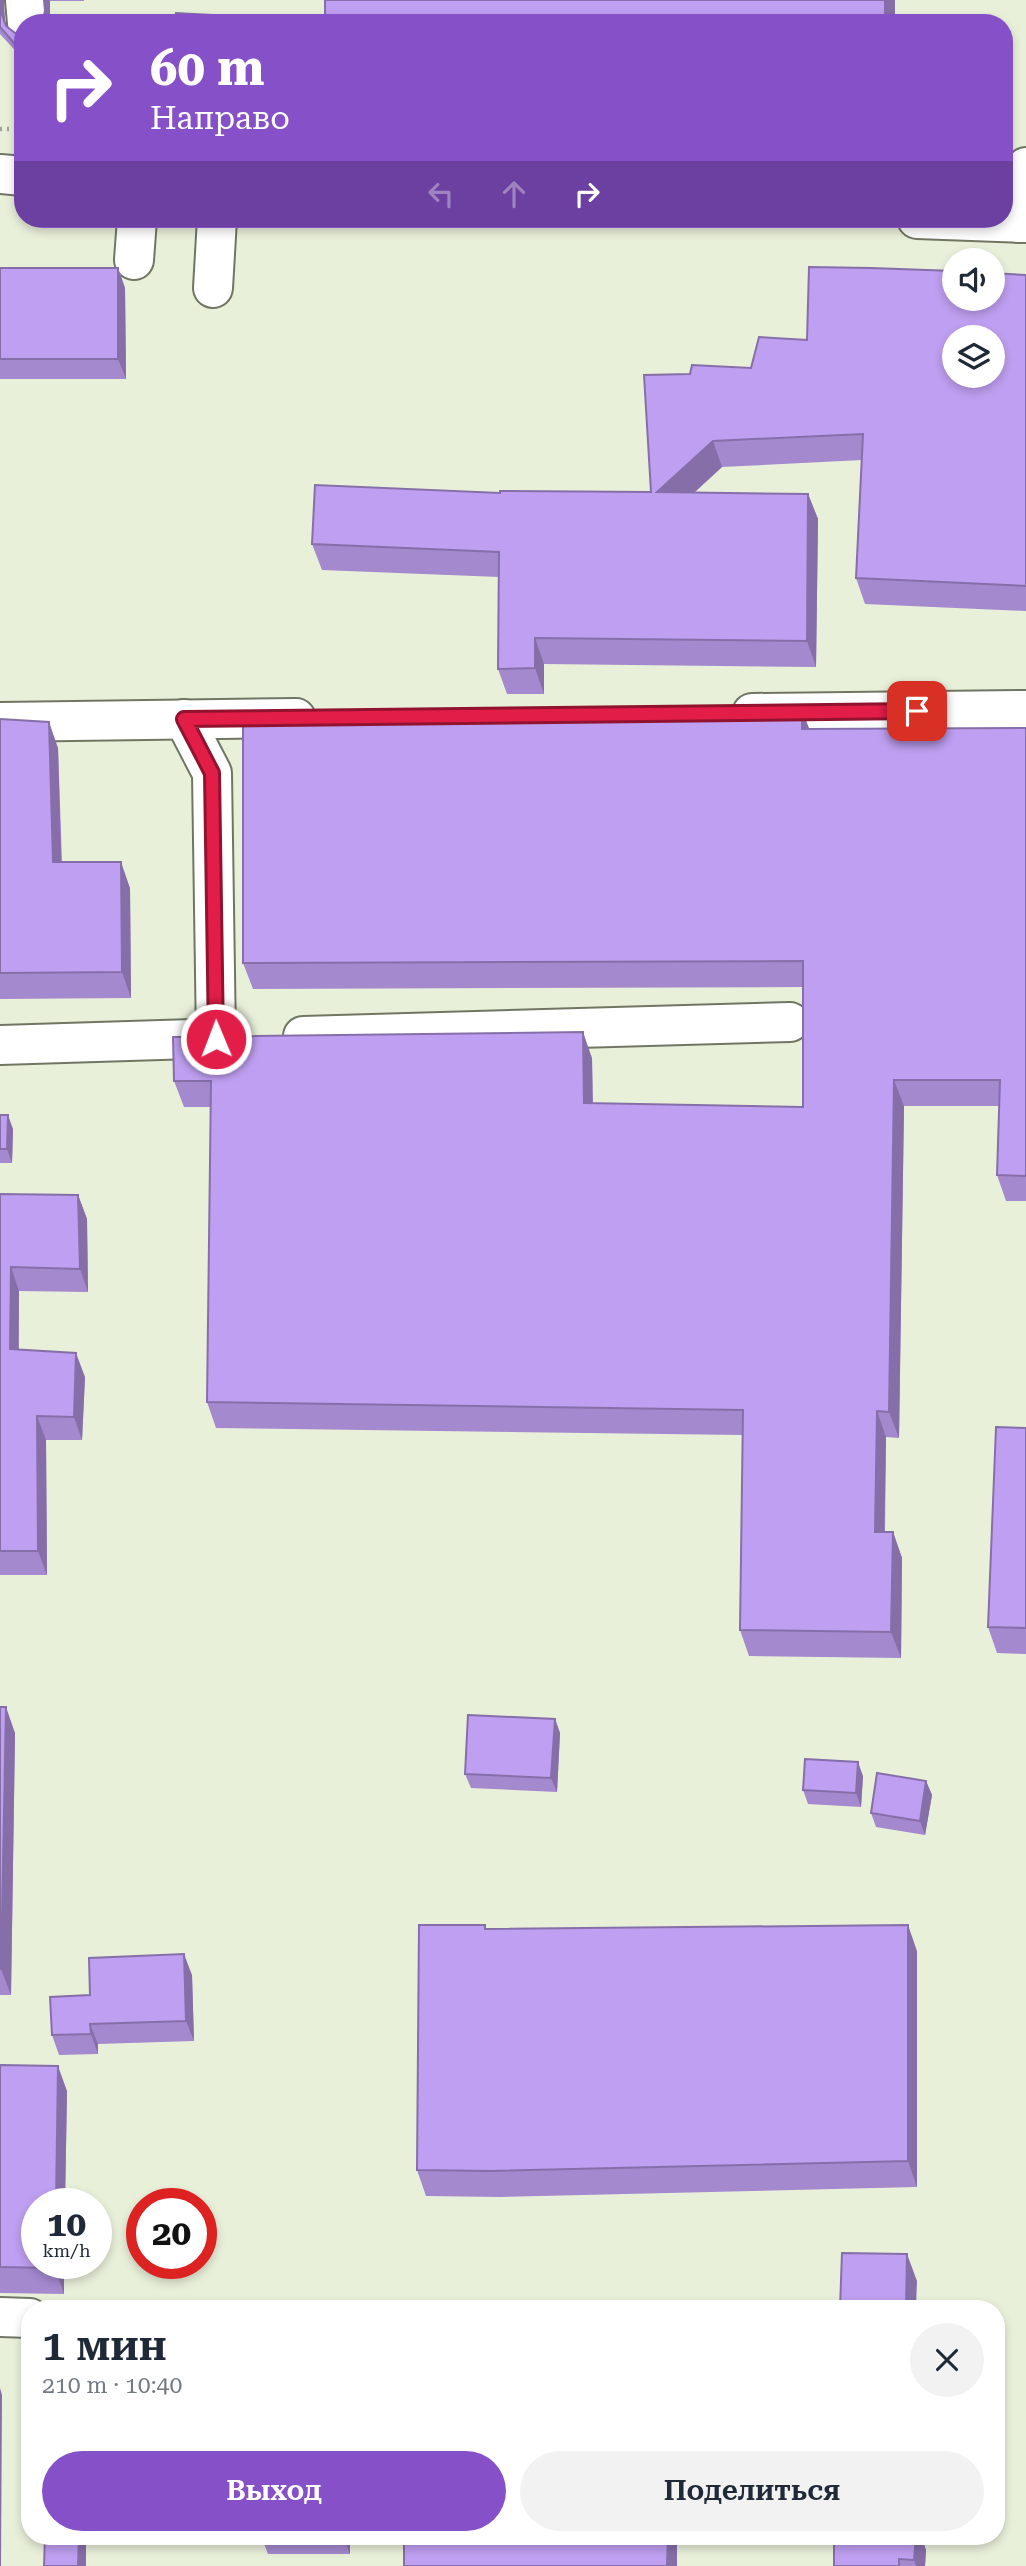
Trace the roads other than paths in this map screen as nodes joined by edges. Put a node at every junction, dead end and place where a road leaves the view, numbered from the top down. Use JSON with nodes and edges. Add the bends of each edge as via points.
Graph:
{"nodes":[{"id":1,"x":1026,"y":167,"type":"edge"},
{"id":2,"x":1023,"y":223,"type":"edge"},
{"id":3,"x":136,"y":228,"type":"edge"},
{"id":4,"x":216,"y":228,"type":"edge"},
{"id":5,"x":134,"y":260,"type":"dead end"},
{"id":6,"x":213,"y":288,"type":"dead end"},
{"id":7,"x":1026,"y":710,"type":"edge"},
{"id":8,"x":722,"y":713,"type":"edge"},
{"id":9,"x":336,"y":717,"type":"edge"},
{"id":10,"x":184,"y":719,"type":"junction"},
{"id":11,"x":0,"y":722,"type":"edge"},
{"id":12,"x":790,"y":1022,"type":"dead end"},
{"id":13,"x":216,"y":1039,"type":"junction"},
{"id":14,"x":0,"y":1045,"type":"edge"},
{"id":15,"x":0,"y":2317,"type":"edge"},
{"id":16,"x":21,"y":2318,"type":"edge"}],
"edges":[{"from":1,"to":2,"type":"street"},
{"from":3,"to":5,"type":"street"},
{"from":4,"to":6,"type":"street"},
{"from":7,"to":8,"type":"street"},
{"from":9,"to":10,"type":"street"},
{"from":10,"to":11,"type":"street"},
{"from":10,"to":13,"type":"street","via":[[212,773]]},
{"from":12,"to":13,"type":"street"},
{"from":13,"to":14,"type":"street"},
{"from":15,"to":16,"type":"street"}]}
